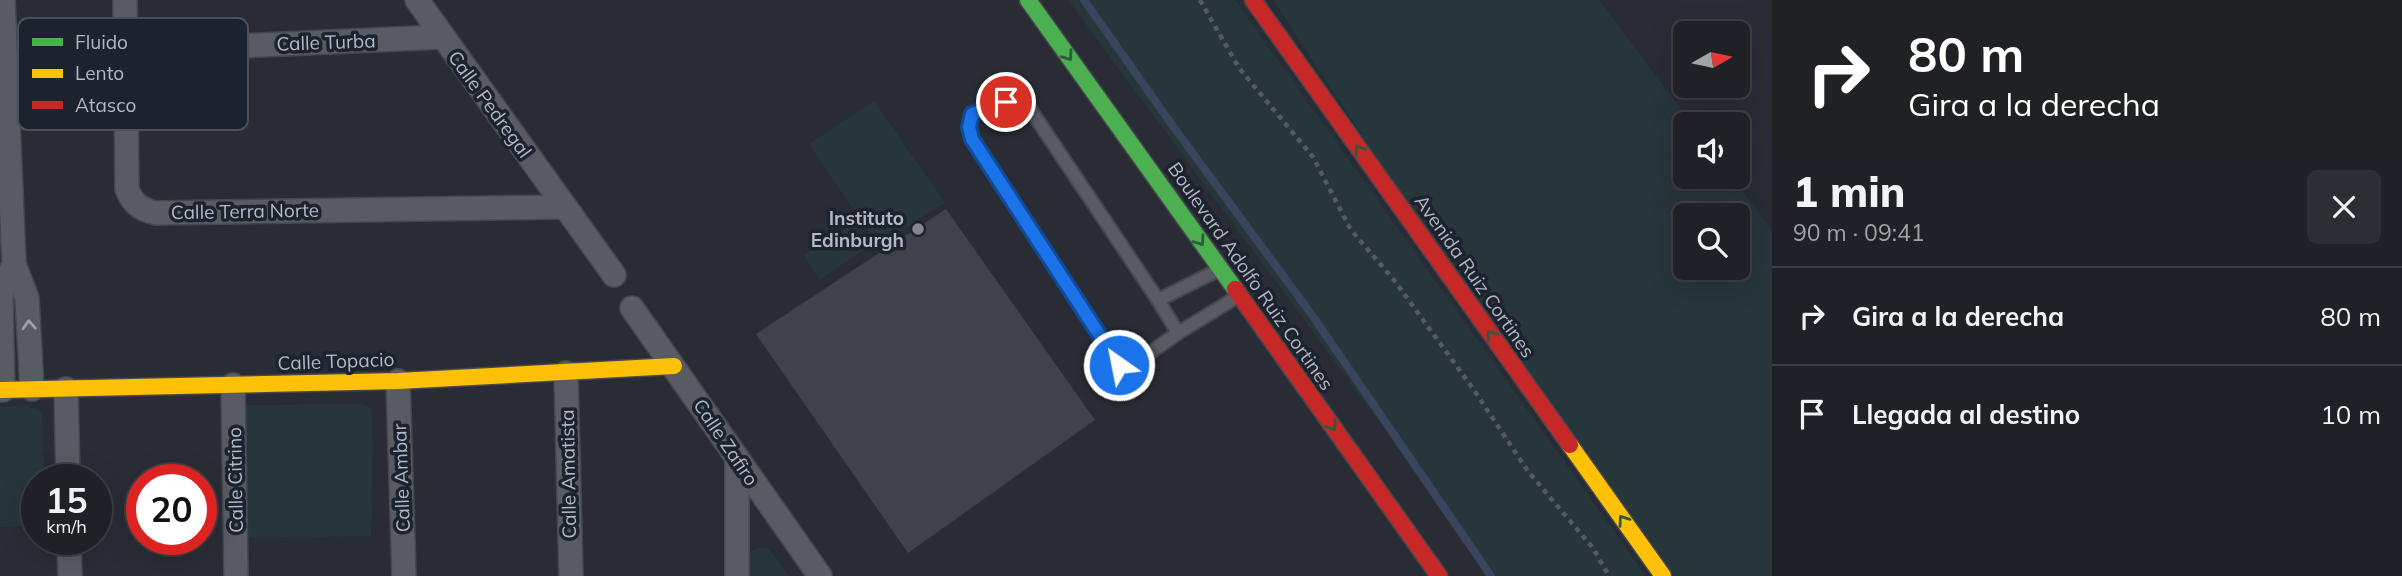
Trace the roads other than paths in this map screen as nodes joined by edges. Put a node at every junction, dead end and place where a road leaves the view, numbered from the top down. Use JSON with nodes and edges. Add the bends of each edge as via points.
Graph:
{"nodes":[{"id":1,"x":3,"y":0,"type":"edge"},
{"id":2,"x":125,"y":0,"type":"edge"},
{"id":3,"x":417,"y":0,"type":"edge"},
{"id":4,"x":1028,"y":0,"type":"edge"},
{"id":5,"x":1253,"y":0,"type":"edge"},
{"id":6,"x":125,"y":18,"type":"edge"},
{"id":7,"x":442,"y":37,"type":"junction"},
{"id":8,"x":248,"y":46,"type":"edge"},
{"id":9,"x":127,"y":130,"type":"edge"},
{"id":10,"x":564,"y":207,"type":"junction"},
{"id":11,"x":14,"y":264,"type":"junction"},
{"id":12,"x":1220,"y":269,"type":"junction"},
{"id":13,"x":614,"y":275,"type":"dead end"},
{"id":14,"x":1239,"y":296,"type":"junction"},
{"id":15,"x":1158,"y":300,"type":"junction"},
{"id":16,"x":632,"y":308,"type":"dead end"},
{"id":17,"x":1178,"y":333,"type":"junction"},
{"id":18,"x":674,"y":366,"type":"junction"},
{"id":19,"x":566,"y":373,"type":"junction"},
{"id":20,"x":398,"y":381,"type":"junction"},
{"id":21,"x":233,"y":385,"type":"junction"},
{"id":22,"x":66,"y":388,"type":"junction"},
{"id":23,"x":32,"y":389,"type":"junction"},
{"id":24,"x":2,"y":390,"type":"edge"},
{"id":25,"x":737,"y":460,"type":"junction"},
{"id":26,"x":68,"y":464,"type":"edge"},
{"id":27,"x":69,"y":555,"type":"edge"},
{"id":28,"x":70,"y":576,"type":"edge"},
{"id":29,"x":236,"y":576,"type":"edge"},
{"id":30,"x":404,"y":576,"type":"edge"},
{"id":31,"x":571,"y":576,"type":"edge"},
{"id":32,"x":737,"y":576,"type":"edge"},
{"id":33,"x":820,"y":576,"type":"edge"},
{"id":34,"x":1439,"y":576,"type":"edge"},
{"id":35,"x":1663,"y":576,"type":"edge"}],
"edges":[{"from":1,"to":11,"type":"street"},
{"from":2,"to":6,"type":"street","name":"Calle Terra Norte"},
{"from":3,"to":7,"type":"street","name":"Calle Pedregal"},
{"from":4,"to":12,"type":"main road","name":"Boulevard Adolfo Ruiz Cortines","one_way":true},
{"from":35,"to":5,"type":"main road","name":"Avenida Ruiz Cortines","one_way":true},
{"from":7,"to":8,"type":"street","name":"Calle Turba"},
{"from":7,"to":10,"type":"street","name":"Calle Pedregal"},
{"from":9,"to":10,"type":"street","name":"Calle Terra Norte","via":[[130,200],[155,213]]},
{"from":10,"to":13,"type":"street","name":"Calle Pedregal"},
{"from":23,"to":11,"type":"street","one_way":true,"via":[[27,298]]},
{"from":11,"to":24,"type":"street","via":[[2,290]]},
{"from":12,"to":14,"type":"main road","name":"Boulevard Adolfo Ruiz Cortines"},
{"from":12,"to":15,"type":"lane"},
{"from":14,"to":17,"type":"lane"},
{"from":14,"to":34,"type":"main road","name":"Boulevard Adolfo Ruiz Cortines","one_way":true},
{"from":15,"to":17,"type":"lane"},
{"from":15,"to":17,"type":"lane","via":[[1030,108],[1006,102],[972,114],[972,139],[1119,365],[1134,364]]},
{"from":16,"to":18,"type":"street","name":"Calle Zafiro"},
{"from":18,"to":19,"type":"main road","name":"Calle Topacio"},
{"from":18,"to":25,"type":"street","name":"Calle Zafiro"},
{"from":19,"to":20,"type":"main road","name":"Calle Topacio"},
{"from":19,"to":31,"type":"street","name":"Calle Amatista"},
{"from":20,"to":21,"type":"main road","name":"Calle Topacio"},
{"from":20,"to":30,"type":"street","name":"Calle Ambar"},
{"from":21,"to":22,"type":"main road","name":"Calle Topacio"},
{"from":21,"to":29,"type":"street","name":"Calle Citrino"},
{"from":22,"to":23,"type":"main road","name":"Calle Topacio"},
{"from":22,"to":26,"type":"street"},
{"from":23,"to":24,"type":"main road","name":"Calle Topacio"},
{"from":25,"to":32,"type":"street"},
{"from":25,"to":33,"type":"street","name":"Calle Zafiro"},
{"from":27,"to":28,"type":"street"}]}
